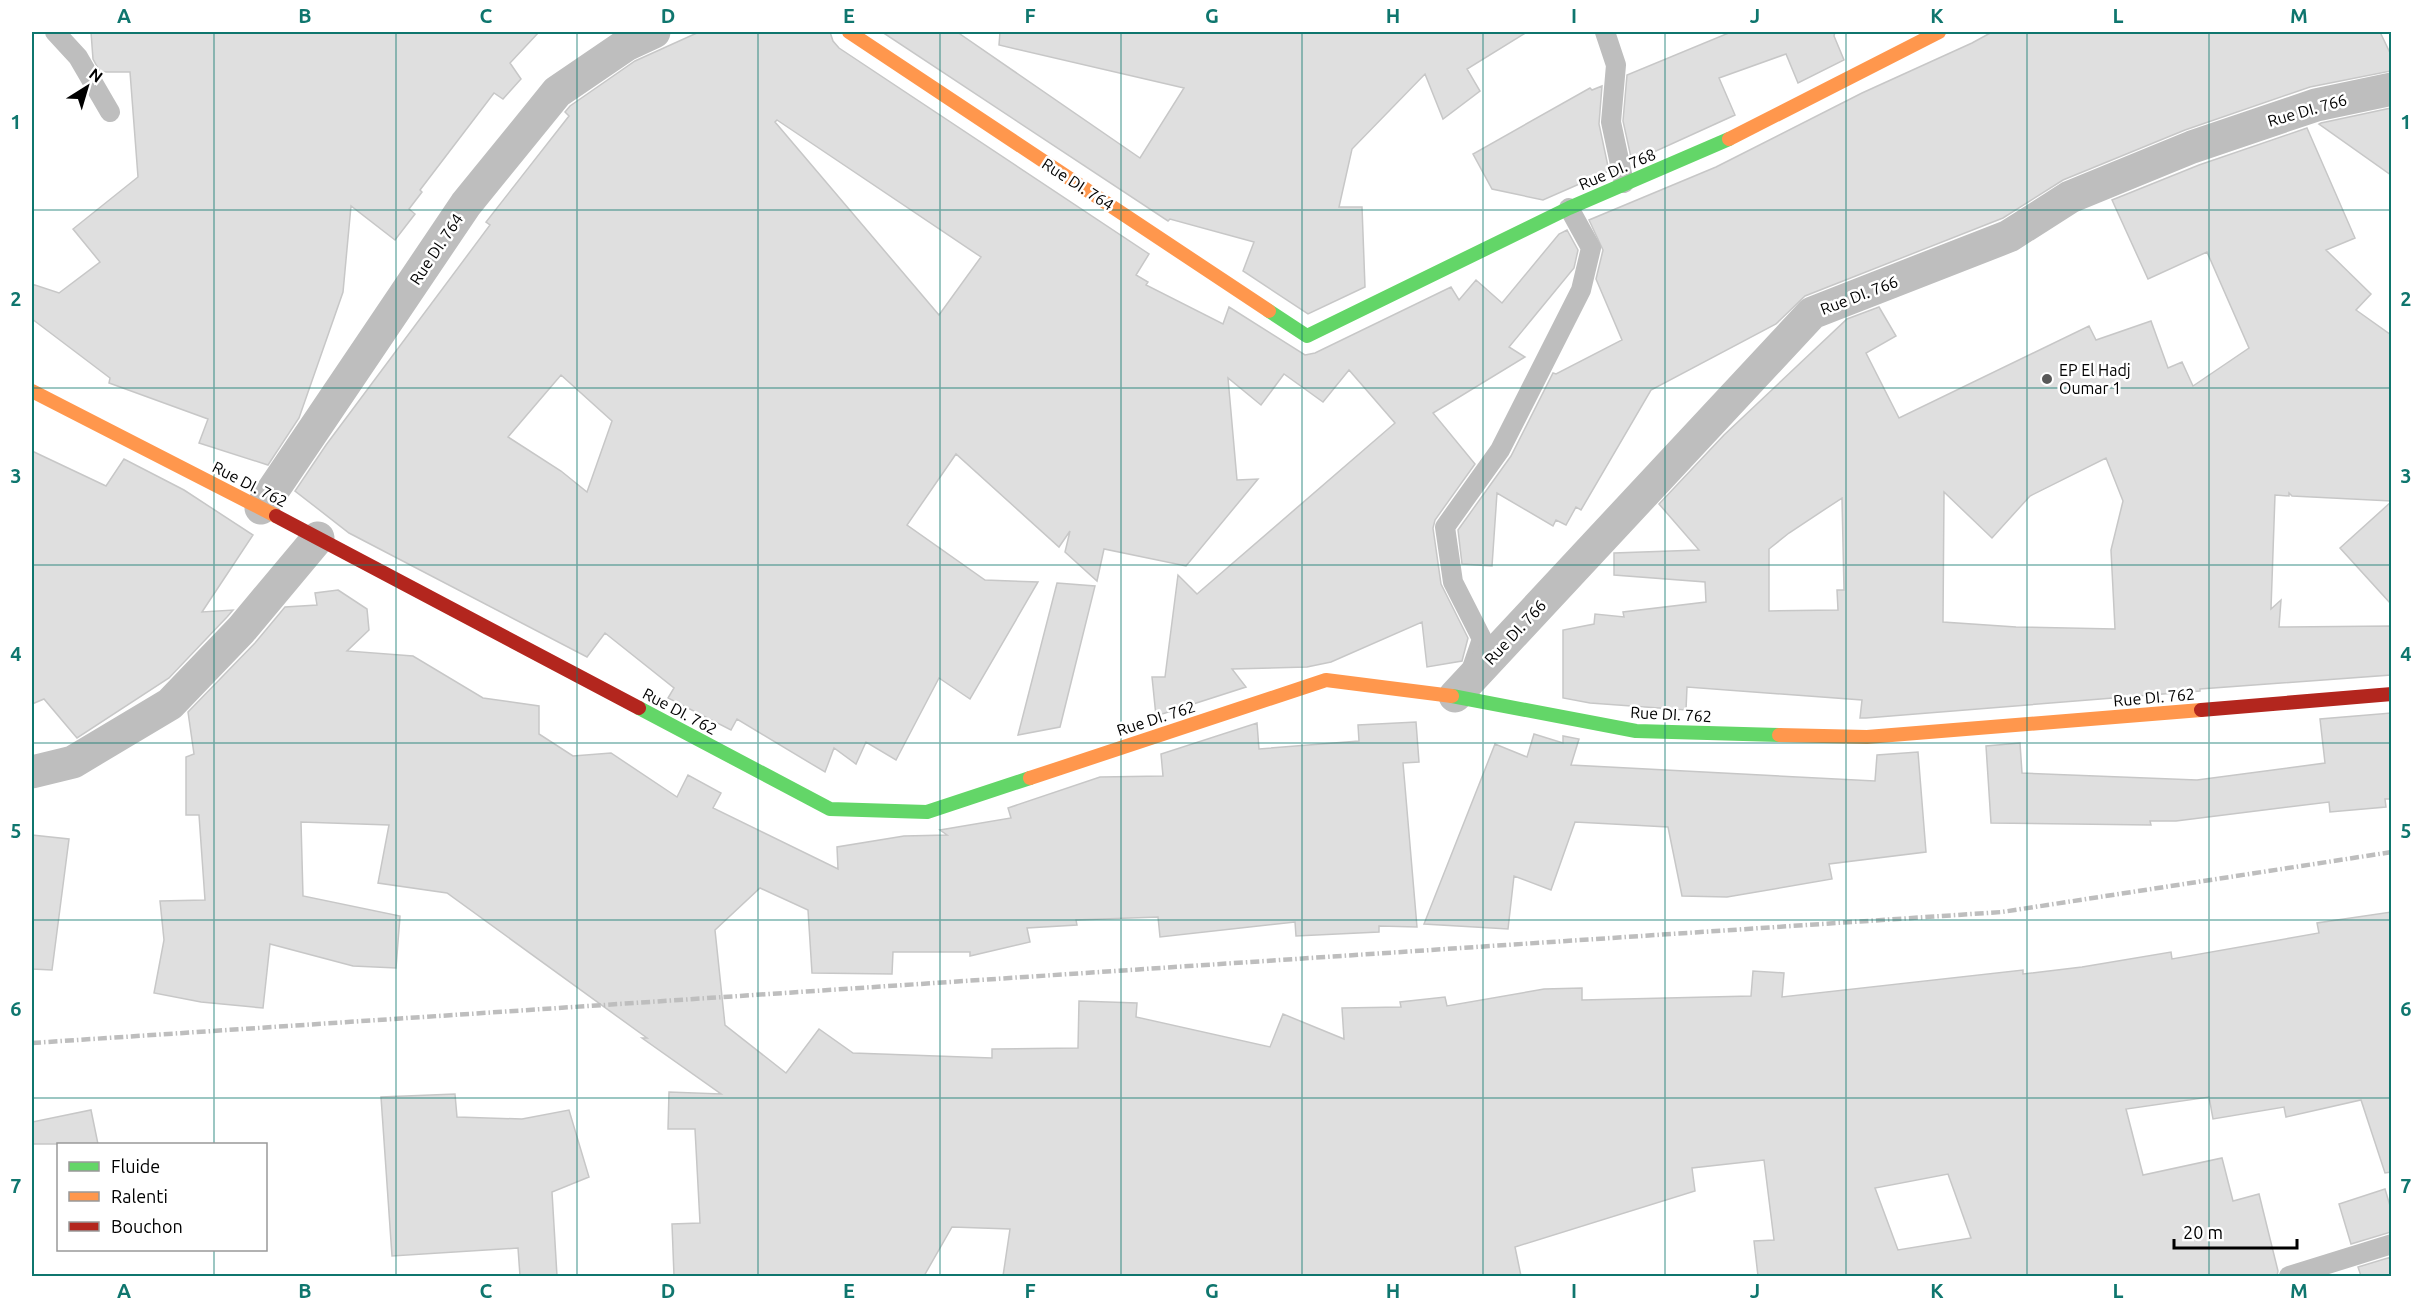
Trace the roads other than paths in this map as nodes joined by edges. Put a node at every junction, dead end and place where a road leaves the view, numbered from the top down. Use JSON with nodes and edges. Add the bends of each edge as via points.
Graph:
{"nodes":[{"id":1,"x":55,"y":32,"type":"edge"},
{"id":2,"x":654,"y":32,"type":"edge"},
{"id":3,"x":849,"y":32,"type":"edge"},
{"id":4,"x":1605,"y":32,"type":"edge"},
{"id":5,"x":1940,"y":32,"type":"edge"},
{"id":6,"x":2391,"y":88,"type":"edge"},
{"id":7,"x":110,"y":112,"type":"dead end"},
{"id":8,"x":1624,"y":183,"type":"junction"},
{"id":9,"x":1569,"y":208,"type":"junction"},
{"id":10,"x":1307,"y":336,"type":"joint"},
{"id":11,"x":32,"y":391,"type":"edge"},
{"id":12,"x":261,"y":508,"type":"junction"},
{"id":13,"x":318,"y":538,"type":"junction"},
{"id":14,"x":2391,"y":694,"type":"edge"},
{"id":15,"x":1455,"y":696,"type":"junction"},
{"id":16,"x":32,"y":772,"type":"edge"},
{"id":17,"x":2391,"y":1244,"type":"edge"},
{"id":18,"x":2289,"y":1276,"type":"edge"}],
"edges":[{"from":1,"to":7,"type":"lane","via":[[78,57]]},
{"from":2,"to":12,"type":"street","name":"Rue DI. 764","via":[[626,45],[557,92],[466,204]]},
{"from":3,"to":10,"type":"street","name":"Rue DI. 764"},
{"from":4,"to":8,"type":"lane","via":[[1616,65],[1611,123]]},
{"from":5,"to":8,"type":"street","name":"Rue DI. 768","via":[[1708,150]]},
{"from":6,"to":15,"type":"street","name":"Rue DI. 766","via":[[2316,105],[2192,147],[2070,197],[2009,236],[1812,313]]},
{"from":8,"to":9,"type":"street","name":"Rue DI. 768"},
{"from":9,"to":10,"type":"street","name":"Rue DI. 768"},
{"from":9,"to":15,"type":"lane","via":[[1591,248],[1581,290],[1500,450],[1445,527],[1453,582],[1482,639],[1473,667]]},
{"from":11,"to":12,"type":"street","name":"Rue DI. 762"},
{"from":12,"to":13,"type":"street","name":"Rue DI. 762"},
{"from":13,"to":15,"type":"street","name":"Rue DI. 762","via":[[830,809],[927,812],[1326,680]]},
{"from":13,"to":16,"type":"street","via":[[241,630],[170,704],[73,762]]},
{"from":14,"to":15,"type":"street","name":"Rue DI. 762","via":[[1867,737],[1636,731]]},
{"from":17,"to":18,"type":"lane"}]}
